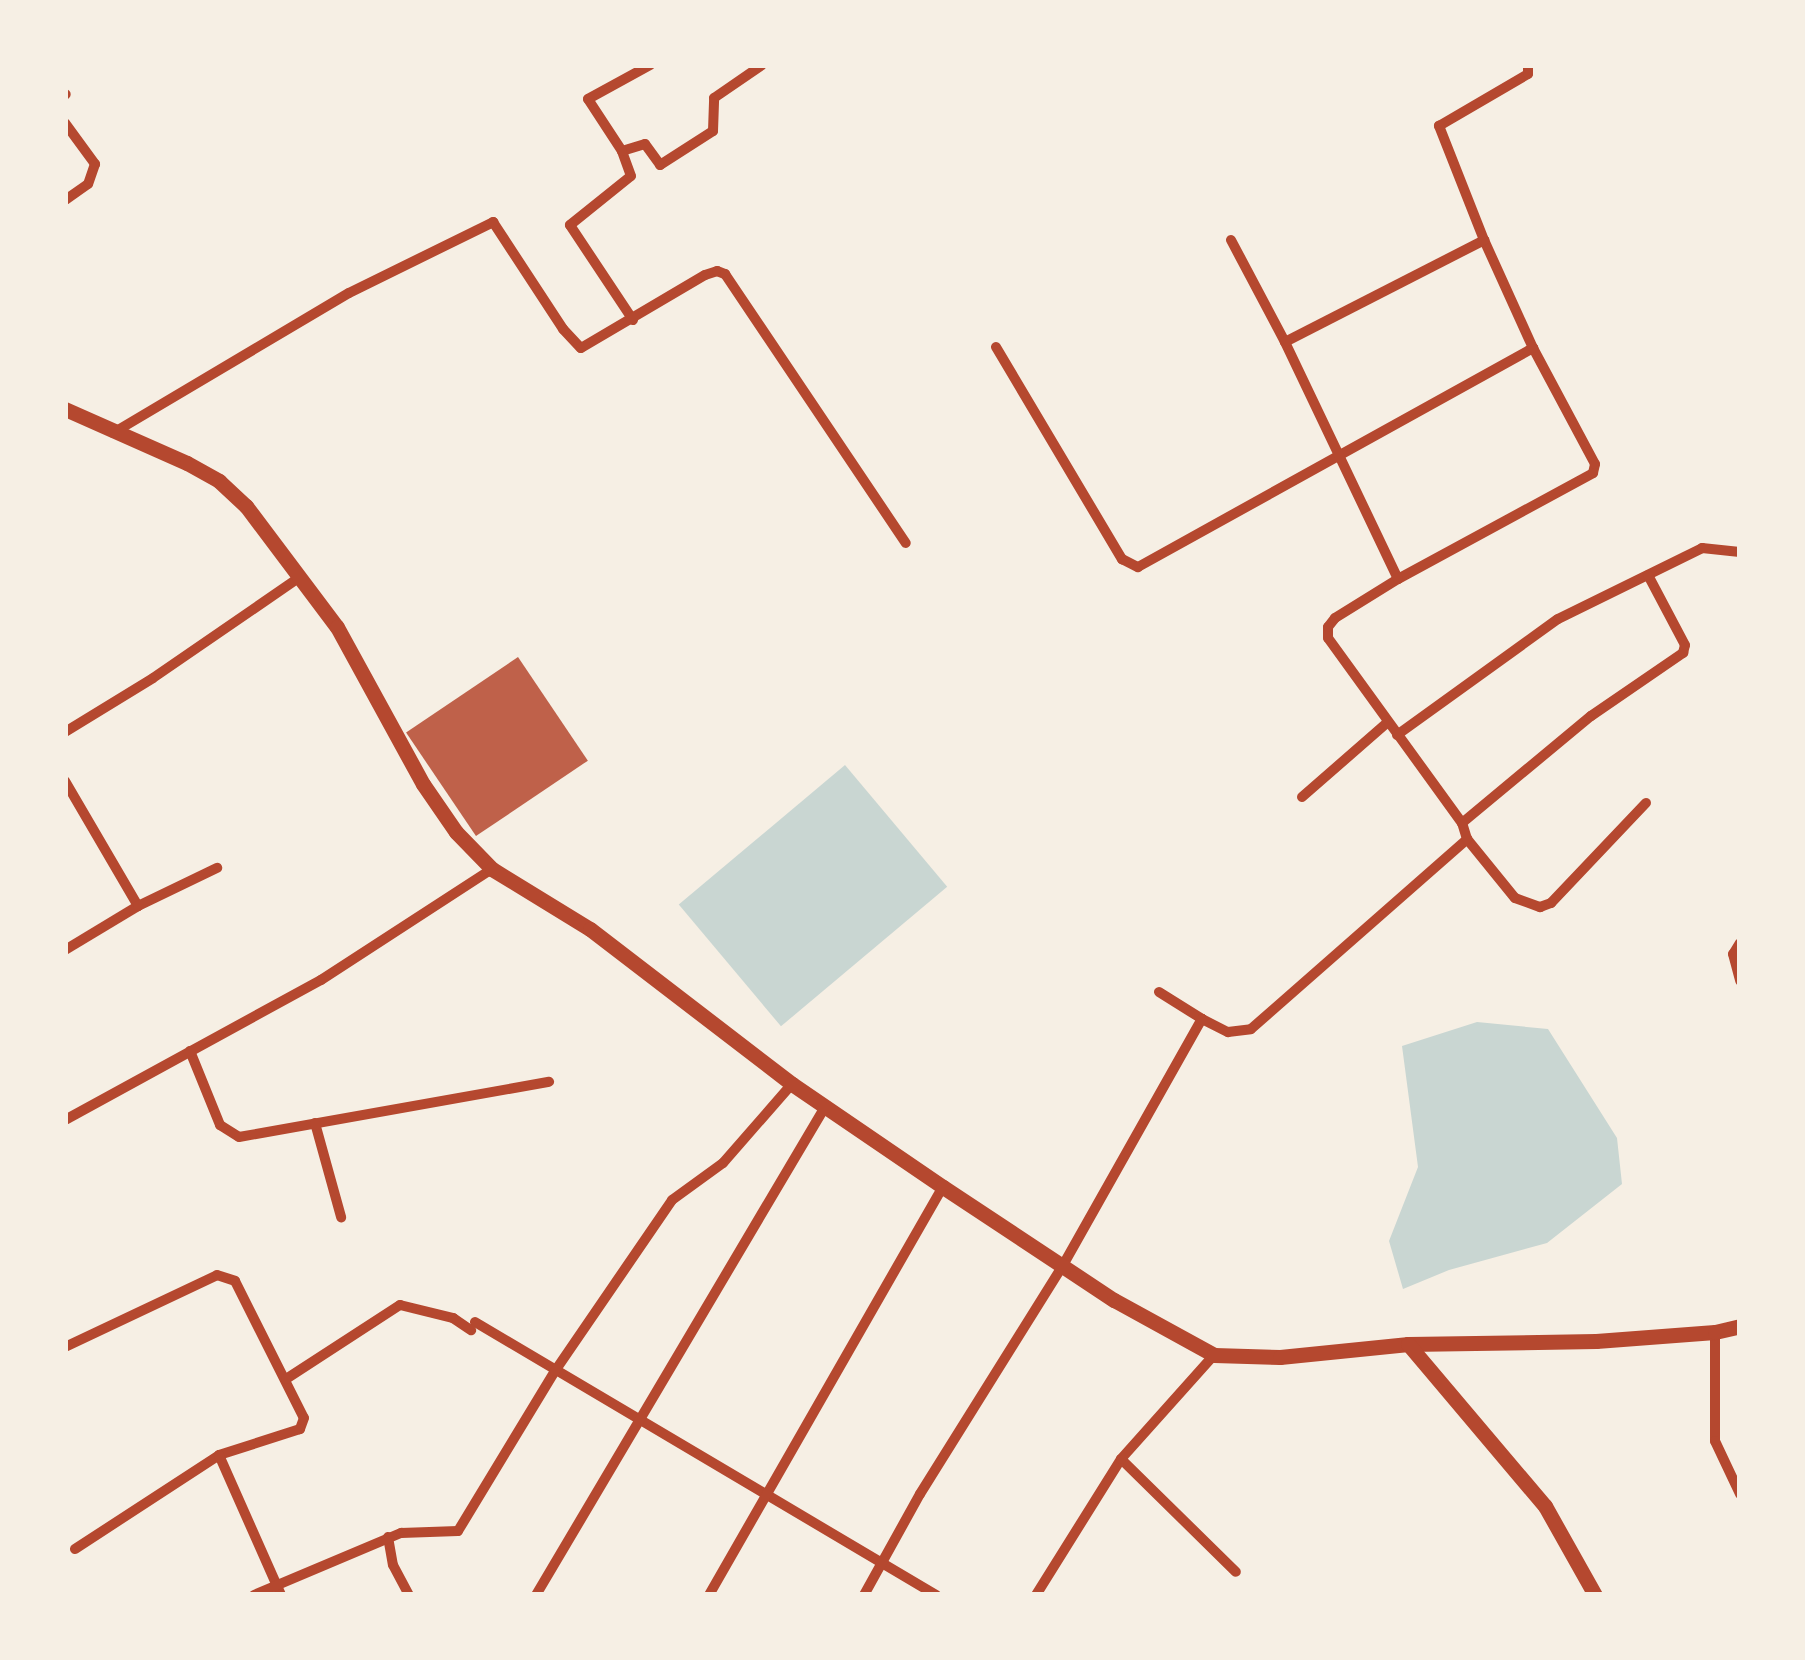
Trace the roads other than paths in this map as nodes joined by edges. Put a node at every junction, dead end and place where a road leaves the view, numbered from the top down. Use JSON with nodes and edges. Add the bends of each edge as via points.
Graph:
{"nodes":[{"id":1,"x":650,"y":65,"type":"edge"},
{"id":2,"x":762,"y":65,"type":"edge"},
{"id":3,"x":1528,"y":65,"type":"edge"},
{"id":4,"x":65,"y":122,"type":"edge"},
{"id":5,"x":622,"y":150,"type":"junction"},
{"id":6,"x":65,"y":200,"type":"edge"},
{"id":7,"x":1231,"y":240,"type":"dead end"},
{"id":8,"x":1484,"y":240,"type":"junction"},
{"id":9,"x":633,"y":320,"type":"junction"},
{"id":10,"x":1285,"y":342,"type":"junction"},
{"id":11,"x":996,"y":347,"type":"dead end"},
{"id":12,"x":1533,"y":348,"type":"junction"},
{"id":13,"x":65,"y":409,"type":"edge"},
{"id":14,"x":112,"y":433,"type":"junction"},
{"id":15,"x":1337,"y":456,"type":"junction"},
{"id":16,"x":906,"y":543,"type":"dead end"},
{"id":17,"x":1740,"y":552,"type":"edge"},
{"id":18,"x":1648,"y":575,"type":"junction"},
{"id":19,"x":300,"y":577,"type":"junction"},
{"id":20,"x":1398,"y":579,"type":"junction"},
{"id":21,"x":1388,"y":722,"type":"junction"},
{"id":22,"x":65,"y":732,"type":"edge"},
{"id":23,"x":1397,"y":735,"type":"junction"},
{"id":24,"x":65,"y":781,"type":"edge"},
{"id":25,"x":1302,"y":797,"type":"dead end"},
{"id":26,"x":68,"y":800,"type":"edge"},
{"id":27,"x":1646,"y":804,"type":"dead end"},
{"id":28,"x":1462,"y":824,"type":"junction"},
{"id":29,"x":1467,"y":839,"type":"junction"},
{"id":30,"x":217,"y":868,"type":"dead end"},
{"id":31,"x":492,"y":869,"type":"junction"},
{"id":32,"x":138,"y":906,"type":"junction"},
{"id":33,"x":1740,"y":943,"type":"edge"},
{"id":34,"x":65,"y":950,"type":"edge"},
{"id":35,"x":1740,"y":981,"type":"edge"},
{"id":36,"x":1159,"y":992,"type":"dead end"},
{"id":37,"x":1202,"y":1019,"type":"junction"},
{"id":38,"x":190,"y":1052,"type":"junction"},
{"id":39,"x":549,"y":1082,"type":"dead end"},
{"id":40,"x":792,"y":1084,"type":"junction"},
{"id":41,"x":825,"y":1108,"type":"junction"},
{"id":42,"x":65,"y":1120,"type":"edge"},
{"id":43,"x":315,"y":1123,"type":"junction"},
{"id":44,"x":943,"y":1187,"type":"junction"},
{"id":45,"x":341,"y":1217,"type":"dead end"},
{"id":46,"x":1062,"y":1267,"type":"junction"},
{"id":47,"x":1740,"y":1326,"type":"edge"},
{"id":48,"x":1715,"y":1332,"type":"junction"},
{"id":49,"x":1408,"y":1344,"type":"junction"},
{"id":50,"x":65,"y":1347,"type":"edge"},
{"id":51,"x":1214,"y":1355,"type":"junction"},
{"id":52,"x":555,"y":1371,"type":"junction"},
{"id":53,"x":286,"y":1380,"type":"junction"},
{"id":54,"x":644,"y":1420,"type":"junction"},
{"id":55,"x":219,"y":1455,"type":"junction"},
{"id":56,"x":1121,"y":1459,"type":"junction"},
{"id":57,"x":766,"y":1492,"type":"junction"},
{"id":58,"x":1740,"y":1494,"type":"edge"},
{"id":59,"x":388,"y":1537,"type":"junction"},
{"id":60,"x":75,"y":1549,"type":"dead end"},
{"id":61,"x":883,"y":1565,"type":"junction"},
{"id":62,"x":1236,"y":1572,"type":"dead end"},
{"id":63,"x":278,"y":1590,"type":"edge"},
{"id":64,"x":254,"y":1595,"type":"edge"},
{"id":65,"x":409,"y":1595,"type":"edge"},
{"id":66,"x":536,"y":1595,"type":"edge"},
{"id":67,"x":709,"y":1595,"type":"edge"},
{"id":68,"x":864,"y":1595,"type":"edge"},
{"id":69,"x":936,"y":1595,"type":"edge"},
{"id":70,"x":1036,"y":1595,"type":"edge"},
{"id":71,"x":1595,"y":1595,"type":"edge"}],
"edges":[{"from":1,"to":5,"type":"street","via":[[588,99]]},
{"from":2,"to":5,"type":"street","via":[[714,98],[713,131],[660,165],[645,144]]},
{"from":3,"to":8,"type":"street","via":[[1528,74],[1439,126]]},
{"from":4,"to":6,"type":"street","via":[[96,164],[88,184]]},
{"from":5,"to":9,"type":"street","via":[[631,176],[570,225]]},
{"from":7,"to":10,"type":"street"},
{"from":8,"to":10,"type":"street"},
{"from":8,"to":12,"type":"street"},
{"from":9,"to":14,"type":"street","via":[[586,349],[576,346],[493,222],[348,294]]},
{"from":9,"to":16,"type":"street","via":[[705,274],[725,274]]},
{"from":10,"to":15,"type":"street"},
{"from":11,"to":15,"type":"street","via":[[1122,559],[1133,565],[1143,566]]},
{"from":12,"to":15,"type":"street"},
{"from":12,"to":20,"type":"street","via":[[1595,464],[1593,473]]},
{"from":13,"to":14,"type":"street"},
{"from":14,"to":19,"type":"street","via":[[218,481],[246,506]]},
{"from":15,"to":20,"type":"street"},
{"from":17,"to":18,"type":"street","via":[[1702,548]]},
{"from":18,"to":23,"type":"street","via":[[1558,619]]},
{"from":18,"to":28,"type":"street","via":[[1685,644],[1683,653],[1590,716]]},
{"from":19,"to":22,"type":"street"},
{"from":19,"to":31,"type":"street","via":[[338,626],[423,784]]},
{"from":20,"to":21,"type":"street","via":[[1328,627],[1328,638]]},
{"from":21,"to":23,"type":"street"},
{"from":21,"to":25,"type":"street"},
{"from":23,"to":28,"type":"street"},
{"from":24,"to":26,"type":"street"},
{"from":26,"to":32,"type":"street"},
{"from":27,"to":29,"type":"street","via":[[1540,907],[1515,898]]},
{"from":28,"to":29,"type":"street"},
{"from":29,"to":37,"type":"street","via":[[1251,1029],[1228,1032]]},
{"from":30,"to":32,"type":"street"},
{"from":31,"to":38,"type":"street","via":[[322,980]]},
{"from":31,"to":40,"type":"street","via":[[590,928]]},
{"from":32,"to":34,"type":"street"},
{"from":33,"to":35,"type":"street","via":[[1733,954]]},
{"from":36,"to":37,"type":"street"},
{"from":37,"to":46,"type":"street"},
{"from":38,"to":42,"type":"street"},
{"from":38,"to":43,"type":"street","via":[[220,1126],[229,1133],[239,1137]]},
{"from":39,"to":43,"type":"street"},
{"from":40,"to":41,"type":"street"},
{"from":40,"to":52,"type":"street","via":[[723,1163],[672,1200]]},
{"from":41,"to":44,"type":"street"},
{"from":41,"to":54,"type":"street"},
{"from":43,"to":45,"type":"street"},
{"from":44,"to":46,"type":"street"},
{"from":44,"to":57,"type":"street"},
{"from":46,"to":51,"type":"street"},
{"from":46,"to":61,"type":"street"},
{"from":47,"to":48,"type":"street"},
{"from":48,"to":49,"type":"street"},
{"from":48,"to":58,"type":"street","via":[[1715,1441]]},
{"from":49,"to":51,"type":"street","via":[[1280,1357]]},
{"from":49,"to":71,"type":"street","via":[[1546,1506]]},
{"from":50,"to":53,"type":"street","via":[[226,1276],[235,1281]]},
{"from":51,"to":56,"type":"street"},
{"from":52,"to":53,"type":"street","via":[[473,1326],[400,1304]]},
{"from":52,"to":54,"type":"street"},
{"from":52,"to":59,"type":"street","via":[[458,1531]]},
{"from":53,"to":55,"type":"street","via":[[301,1408],[300,1429]]},
{"from":54,"to":57,"type":"street"},
{"from":54,"to":66,"type":"street"},
{"from":55,"to":60,"type":"street"},
{"from":55,"to":63,"type":"street"},
{"from":56,"to":62,"type":"street"},
{"from":56,"to":70,"type":"street"},
{"from":57,"to":61,"type":"street"},
{"from":57,"to":67,"type":"street"},
{"from":59,"to":63,"type":"street"},
{"from":59,"to":65,"type":"street"},
{"from":61,"to":68,"type":"street"},
{"from":61,"to":69,"type":"street"},
{"from":63,"to":64,"type":"street"}]}
